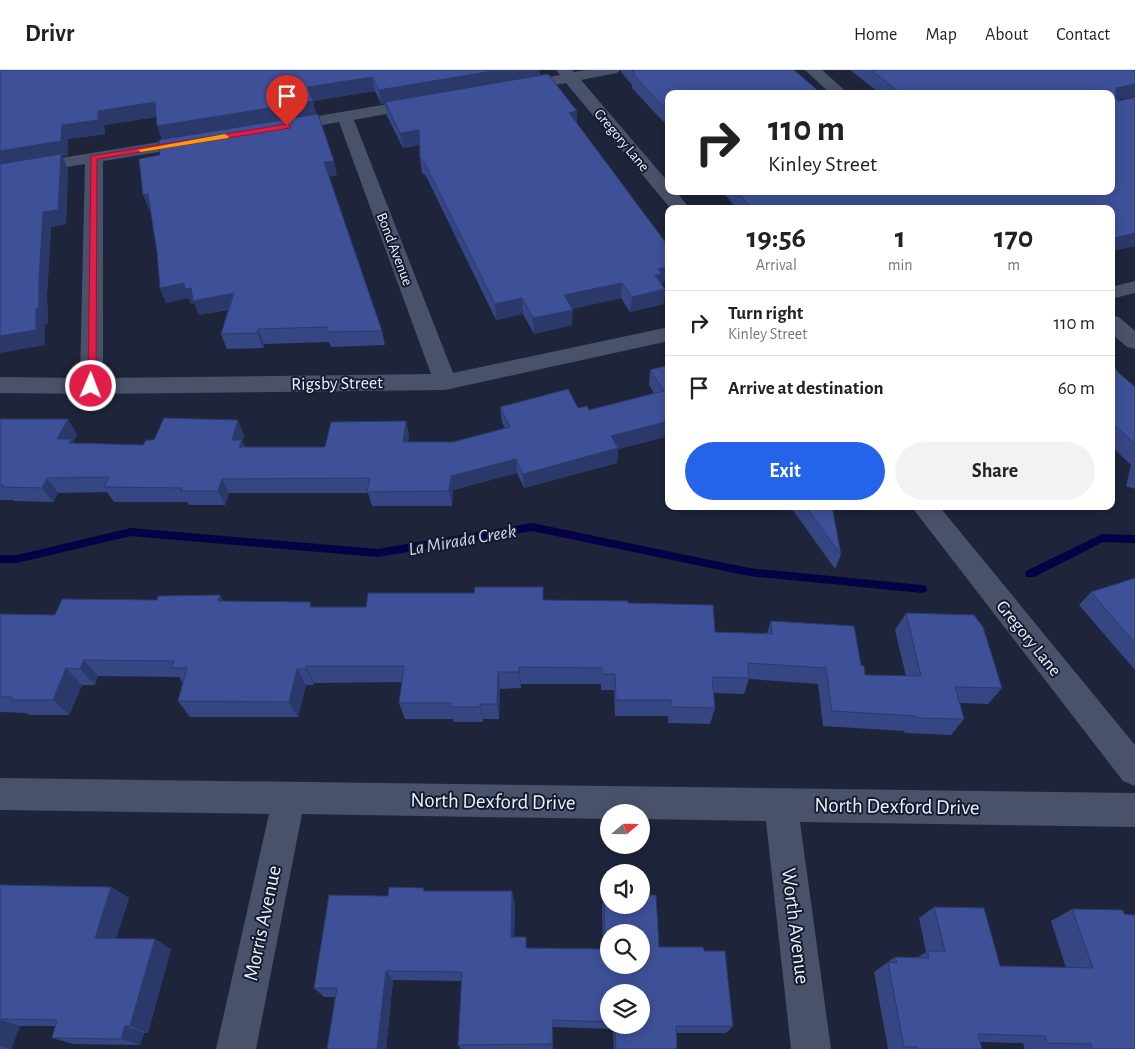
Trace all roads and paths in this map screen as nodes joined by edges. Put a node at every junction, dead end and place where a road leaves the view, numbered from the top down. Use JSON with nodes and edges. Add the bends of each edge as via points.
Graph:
{"nodes":[{"id":1,"x":612,"y":70,"type":"edge"},
{"id":2,"x":812,"y":70,"type":"edge"},
{"id":3,"x":567,"y":74,"type":"edge"},
{"id":4,"x":501,"y":90,"type":"edge"},
{"id":5,"x":836,"y":90,"type":"edge"},
{"id":6,"x":443,"y":100,"type":"edge"},
{"id":7,"x":345,"y":117,"type":"junction"},
{"id":8,"x":268,"y":130,"type":"edge"},
{"id":9,"x":210,"y":139,"type":"edge"},
{"id":10,"x":94,"y":158,"type":"junction"},
{"id":11,"x":0,"y":174,"type":"edge"},
{"id":12,"x":665,"y":190,"type":"edge"},
{"id":13,"x":669,"y":195,"type":"edge"},
{"id":14,"x":678,"y":205,"type":"edge"},
{"id":15,"x":1135,"y":287,"type":"edge"},
{"id":16,"x":1115,"y":292,"type":"edge"},
{"id":17,"x":1115,"y":325,"type":"edge"},
{"id":18,"x":665,"y":335,"type":"edge"},
{"id":19,"x":1135,"y":342,"type":"edge"},
{"id":20,"x":445,"y":382,"type":"junction"},
{"id":21,"x":0,"y":386,"type":"edge"},
{"id":22,"x":91,"y":386,"type":"junction"},
{"id":23,"x":927,"y":510,"type":"edge"},
{"id":24,"x":1135,"y":770,"type":"edge"},
{"id":25,"x":0,"y":794,"type":"edge"},
{"id":26,"x":289,"y":797,"type":"junction"},
{"id":27,"x":781,"y":804,"type":"junction"},
{"id":28,"x":1135,"y":810,"type":"edge"},
{"id":29,"x":236,"y":1049,"type":"edge"},
{"id":30,"x":811,"y":1049,"type":"edge"}],
"edges":[{"from":1,"to":3,"type":"street"},
{"from":2,"to":5,"type":"street"},
{"from":3,"to":4,"type":"street"},
{"from":3,"to":12,"type":"street","name":"Gregory Lane"},
{"from":6,"to":7,"type":"street"},
{"from":7,"to":8,"type":"street"},
{"from":7,"to":20,"type":"street","name":"Bond Avenue"},
{"from":9,"to":10,"type":"street"},
{"from":10,"to":11,"type":"street"},
{"from":10,"to":22,"type":"street"},
{"from":13,"to":14,"type":"street","name":"Gregory Lane"},
{"from":15,"to":16,"type":"street"},
{"from":17,"to":19,"type":"street"},
{"from":18,"to":20,"type":"street","name":"Rigsby Street"},
{"from":20,"to":22,"type":"street","name":"Rigsby Street"},
{"from":21,"to":22,"type":"street","name":"Rigsby Street"},
{"from":23,"to":24,"type":"street","name":"Gregory Lane"},
{"from":25,"to":26,"type":"street","name":"North Dexford Drive"},
{"from":26,"to":27,"type":"street","name":"North Dexford Drive"},
{"from":26,"to":29,"type":"street","name":"Morris Avenue"},
{"from":27,"to":28,"type":"street","name":"North Dexford Drive"},
{"from":27,"to":30,"type":"street","name":"Worth Avenue"}]}
